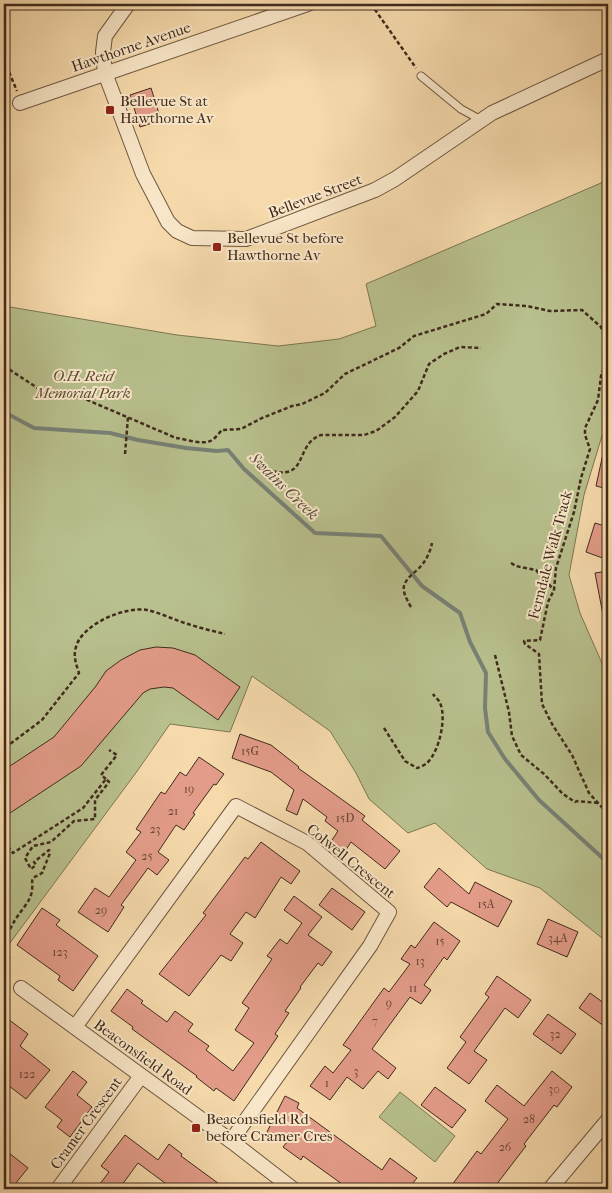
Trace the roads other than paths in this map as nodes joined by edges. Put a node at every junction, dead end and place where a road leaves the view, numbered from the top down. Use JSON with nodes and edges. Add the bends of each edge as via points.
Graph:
{"nodes":[{"id":1,"x":128,"y":4,"type":"edge"},
{"id":2,"x":308,"y":4,"type":"edge"},
{"id":3,"x":608,"y":59,"type":"edge"},
{"id":4,"x":105,"y":73,"type":"junction"},
{"id":5,"x":421,"y":76,"type":"road end"},
{"id":6,"x":20,"y":103,"type":"road end"},
{"id":7,"x":482,"y":120,"type":"junction"},
{"id":8,"x":21,"y":988,"type":"dead end"},
{"id":9,"x":75,"y":1027,"type":"junction"},
{"id":10,"x":141,"y":1076,"type":"junction"},
{"id":11,"x":608,"y":1120,"type":"edge"},
{"id":12,"x":231,"y":1141,"type":"junction"},
{"id":13,"x":58,"y":1189,"type":"edge"},
{"id":14,"x":293,"y":1189,"type":"edge"},
{"id":15,"x":550,"y":1189,"type":"edge"}],
"edges":[{"from":1,"to":4,"type":"street","name":"Bellevue Street","via":[[105,36]]},
{"from":2,"to":4,"type":"street","name":"Hawthorne Avenue"},
{"from":3,"to":7,"type":"street","name":"Bellevue Street","via":[[503,107]]},
{"from":4,"to":6,"type":"street","name":"Hawthorne Avenue"},
{"from":4,"to":7,"type":"street","name":"Bellevue Street","via":[[138,161],[168,222],[192,238],[246,239],[376,190]]},
{"from":5,"to":7,"type":"lane","via":[[461,109]]},
{"from":8,"to":9,"type":"street","name":"Beaconsfield Road"},
{"from":9,"to":10,"type":"street","name":"Beaconsfield Road"},
{"from":9,"to":12,"type":"street","name":"Colwell Crescent","via":[[236,806],[307,843],[389,912],[370,946]]},
{"from":10,"to":12,"type":"street","name":"Beaconsfield Road"},
{"from":10,"to":13,"type":"street","name":"Cramer Crescent"},
{"from":11,"to":15,"type":"street"},
{"from":12,"to":14,"type":"street","name":"Beaconsfield Road"}]}
